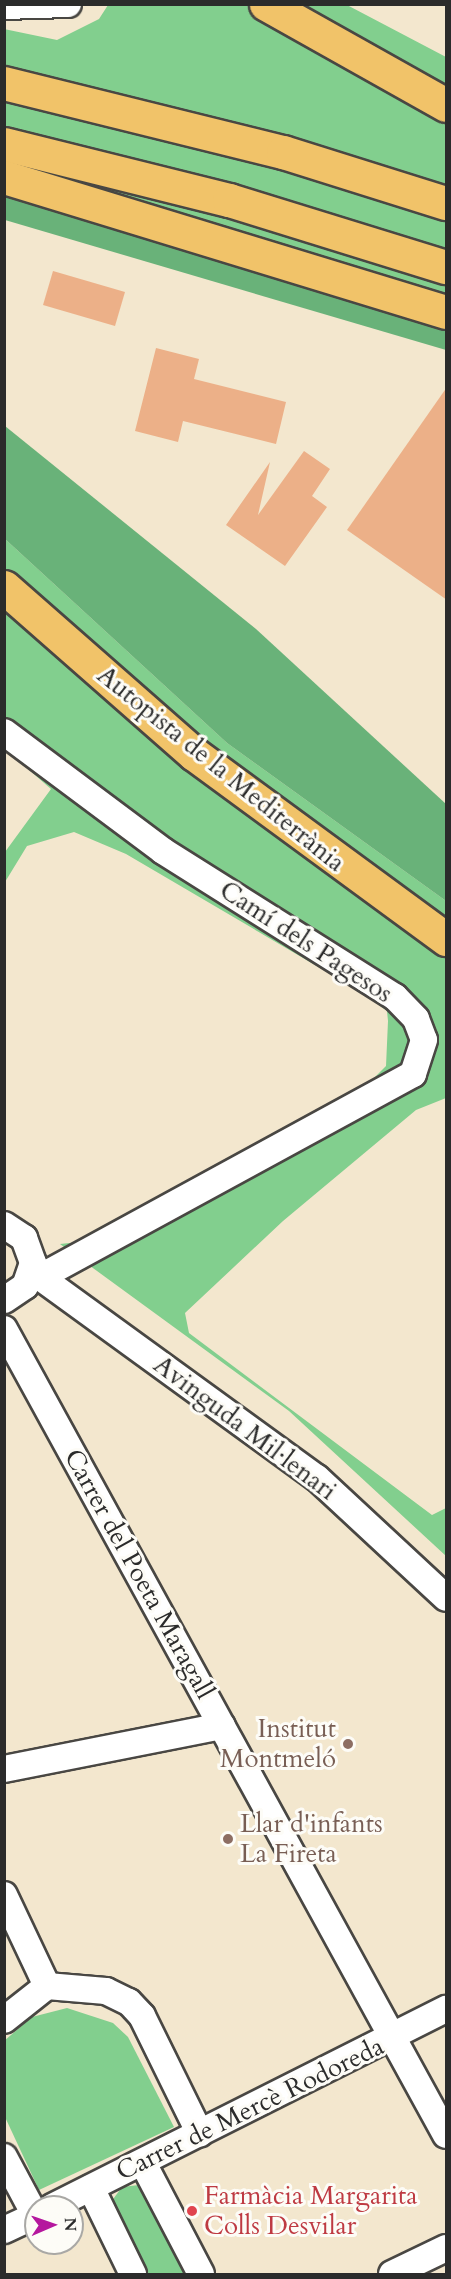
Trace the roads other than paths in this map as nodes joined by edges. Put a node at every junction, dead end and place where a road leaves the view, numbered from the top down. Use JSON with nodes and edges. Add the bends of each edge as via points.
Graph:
{"nodes":[{"id":1,"x":68,"y":4,"type":"edge"},
{"id":2,"x":266,"y":4,"type":"edge"},
{"id":3,"x":4,"y":6,"type":"edge"},
{"id":4,"x":4,"y":83,"type":"edge"},
{"id":5,"x":447,"y":105,"type":"edge"},
{"id":6,"x":4,"y":144,"type":"edge"},
{"id":7,"x":4,"y":177,"type":"edge"},
{"id":8,"x":447,"y":203,"type":"edge"},
{"id":9,"x":447,"y":267,"type":"edge"},
{"id":10,"x":447,"y":312,"type":"edge"},
{"id":11,"x":4,"y":587,"type":"edge"},
{"id":12,"x":4,"y":732,"type":"edge"},
{"id":13,"x":388,"y":901,"type":"junction"},
{"id":14,"x":447,"y":933,"type":"edge"},
{"id":15,"x":447,"y":939,"type":"edge"},
{"id":16,"x":4,"y":1225,"type":"edge"},
{"id":17,"x":35,"y":1277,"type":"junction"},
{"id":18,"x":4,"y":1300,"type":"edge"},
{"id":19,"x":4,"y":1329,"type":"edge"},
{"id":20,"x":447,"y":1598,"type":"edge"},
{"id":21,"x":222,"y":1726,"type":"junction"},
{"id":22,"x":4,"y":1769,"type":"edge"},
{"id":23,"x":4,"y":1895,"type":"edge"},
{"id":24,"x":47,"y":1986,"type":"junction"},
{"id":25,"x":447,"y":2009,"type":"edge"},
{"id":26,"x":4,"y":2020,"type":"edge"},
{"id":27,"x":394,"y":2038,"type":"junction"},
{"id":28,"x":200,"y":2133,"type":"junction"},
{"id":29,"x":447,"y":2135,"type":"edge"},
{"id":30,"x":4,"y":2157,"type":"edge"},
{"id":31,"x":143,"y":2163,"type":"junction"},
{"id":32,"x":91,"y":2188,"type":"junction"},
{"id":33,"x":30,"y":2195,"type":"edge"},
{"id":34,"x":76,"y":2195,"type":"edge"},
{"id":35,"x":24,"y":2220,"type":"edge"},
{"id":36,"x":4,"y":2230,"type":"edge"},
{"id":37,"x":447,"y":2248,"type":"edge"},
{"id":38,"x":133,"y":2274,"type":"edge"},
{"id":39,"x":201,"y":2274,"type":"edge"},
{"id":40,"x":392,"y":2274,"type":"edge"}],
"edges":[{"from":1,"to":3,"type":"street"},
{"from":2,"to":5,"type":"highway"},
{"from":4,"to":8,"type":"highway","via":[[283,152]]},
{"from":6,"to":9,"type":"highway","via":[[229,200]]},
{"from":7,"to":10,"type":"highway"},
{"from":11,"to":13,"type":"highway","name":"Autopista de la Mediterrània","via":[[194,754]]},
{"from":12,"to":17,"type":"street","name":"Camí dels Pagesos","via":[[163,851],[395,997],[416,1019],[424,1040],[413,1074]]},
{"from":13,"to":14,"type":"highway"},
{"from":13,"to":15,"type":"highway","name":"Autopista de la Mediterrània"},
{"from":16,"to":17,"type":"street","via":[[31,1250]]},
{"from":17,"to":18,"type":"street","name":"Camí dels Pagesos"},
{"from":17,"to":20,"type":"street","name":"Avinguda Mil·lenari","via":[[317,1478]]},
{"from":19,"to":21,"type":"street","name":"Carrer del Poeta Maragall"},
{"from":21,"to":22,"type":"street"},
{"from":21,"to":27,"type":"street","name":"Carrer del Poeta Maragall"},
{"from":23,"to":24,"type":"street"},
{"from":24,"to":26,"type":"street"},
{"from":24,"to":28,"type":"street","via":[[106,1991],[129,2002],[142,2016]]},
{"from":25,"to":27,"type":"street","name":"Carrer de Mercè Rodoreda"},
{"from":27,"to":28,"type":"street","name":"Carrer de Mercè Rodoreda"},
{"from":27,"to":29,"type":"street","name":"Carrer del Poeta Maragall"},
{"from":28,"to":31,"type":"street","name":"Carrer de Mercè Rodoreda"},
{"from":30,"to":33,"type":"street"},
{"from":31,"to":32,"type":"street","name":"Carrer de Mercè Rodoreda"},
{"from":31,"to":39,"type":"street"},
{"from":32,"to":34,"type":"street","name":"Carrer de Mercè Rodoreda"},
{"from":32,"to":38,"type":"street"},
{"from":35,"to":36,"type":"street","name":"Carrer de Mercè Rodoreda"},
{"from":37,"to":40,"type":"street"}]}
